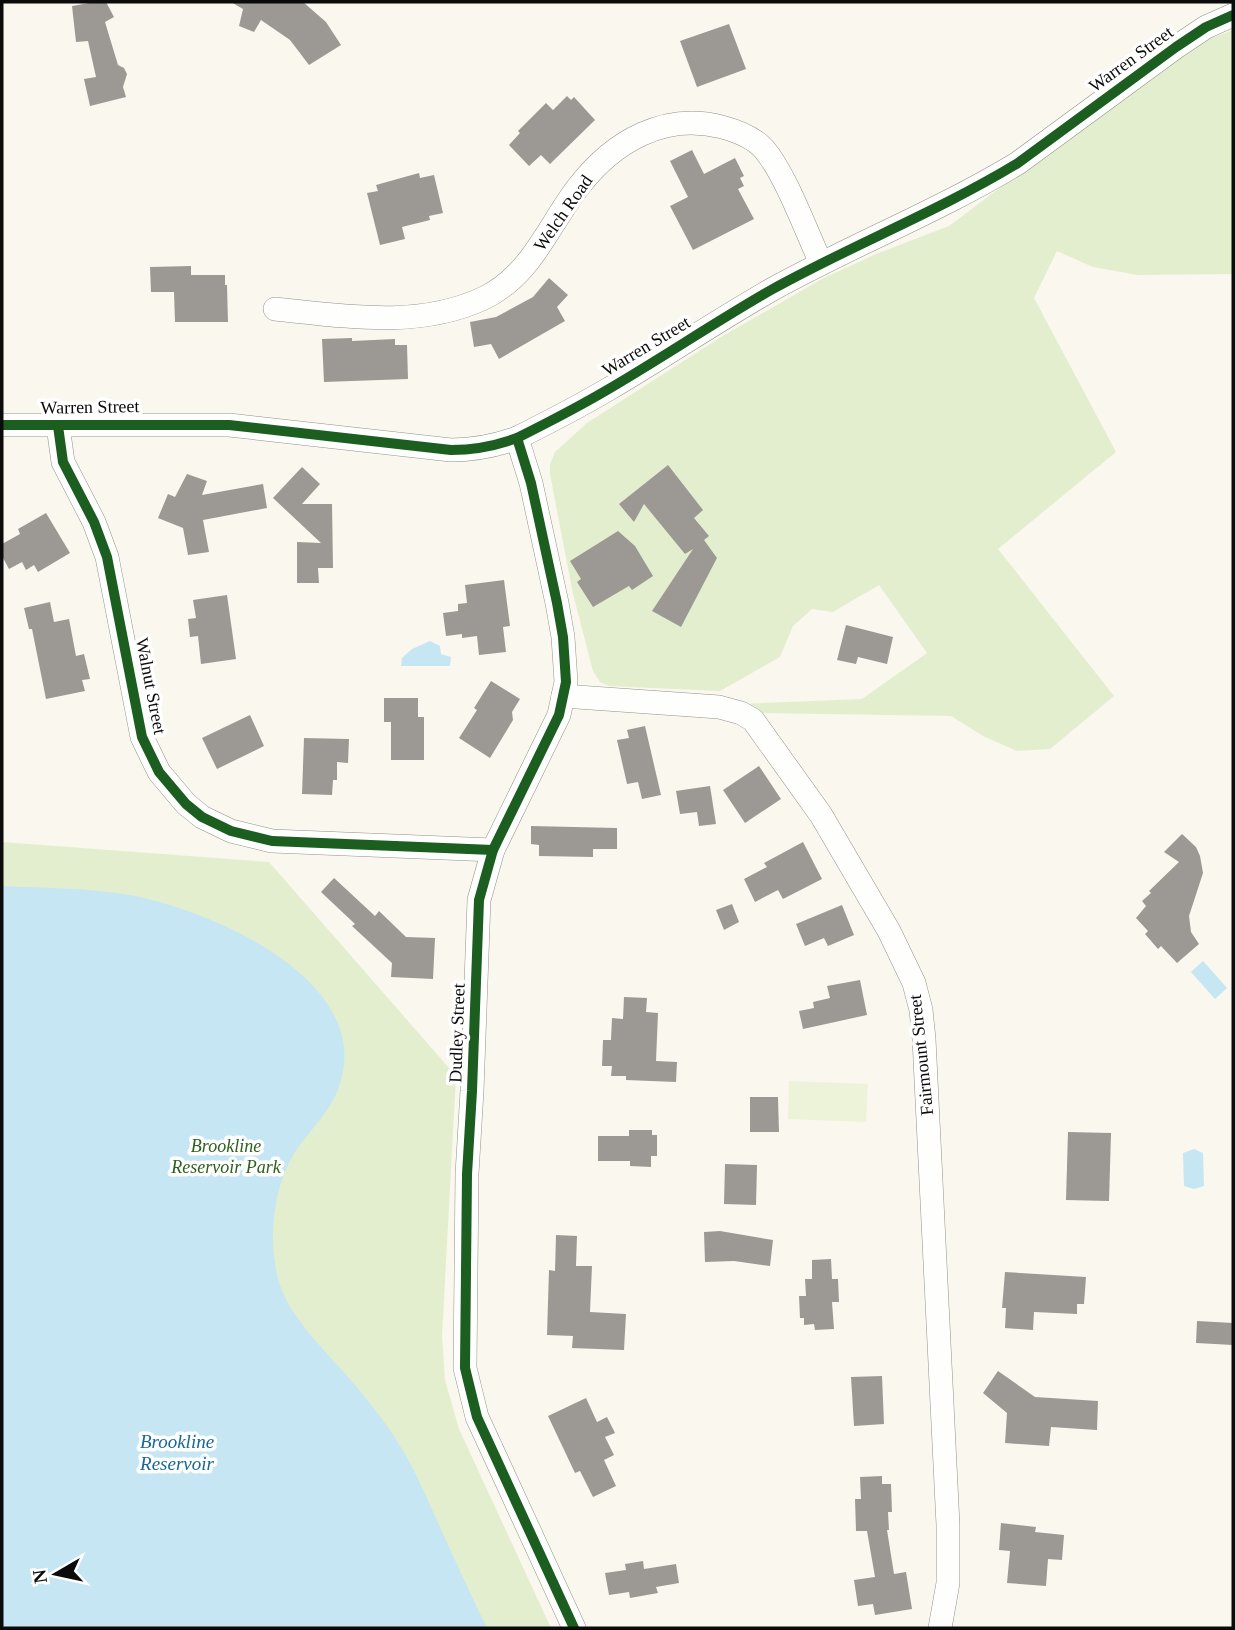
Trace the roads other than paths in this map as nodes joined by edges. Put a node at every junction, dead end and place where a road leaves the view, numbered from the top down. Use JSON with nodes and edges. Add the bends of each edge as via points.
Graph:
{"nodes":[{"id":1,"x":1233,"y":15,"type":"edge"},
{"id":2,"x":821,"y":263,"type":"junction"},
{"id":3,"x":275,"y":309,"type":"dead end"},
{"id":4,"x":2,"y":425,"type":"edge"},
{"id":5,"x":58,"y":426,"type":"junction"},
{"id":6,"x":517,"y":438,"type":"junction"},
{"id":7,"x":563,"y":696,"type":"junction"},
{"id":8,"x":493,"y":849,"type":"junction"},
{"id":9,"x":574,"y":1628,"type":"edge"},
{"id":10,"x":940,"y":1628,"type":"edge"}],
"edges":[{"from":1,"to":2,"type":"street","name":"Warren Street","via":[[1175,47],[995,177]]},
{"from":2,"to":3,"type":"street","name":"Welch Road","via":[[762,147],[725,128],[682,122],[646,131],[614,150],[578,187],[528,261],[484,298],[442,312],[402,317],[361,318]]},
{"from":2,"to":6,"type":"street","name":"Warren Street","via":[[608,390]]},
{"from":4,"to":5,"type":"street","name":"Warren Street"},
{"from":5,"to":6,"type":"street","name":"Warren Street","via":[[229,425],[451,450]]},
{"from":5,"to":8,"type":"street","name":"Walnut Street","via":[[63,462],[107,557],[142,737],[159,772],[186,804],[220,827],[272,841]]},
{"from":6,"to":7,"type":"street","name":"Dudley Street","via":[[563,636]]},
{"from":7,"to":8,"type":"street","name":"Dudley Street","via":[[536,766]]},
{"from":7,"to":10,"type":"street","name":"Fairmount Street","via":[[719,707],[753,720],[821,815],[890,931],[914,983],[924,1039],[948,1525],[948,1583]]},
{"from":8,"to":9,"type":"street","name":"Dudley Street","via":[[479,900],[467,1174],[465,1368],[477,1418]]}]}
